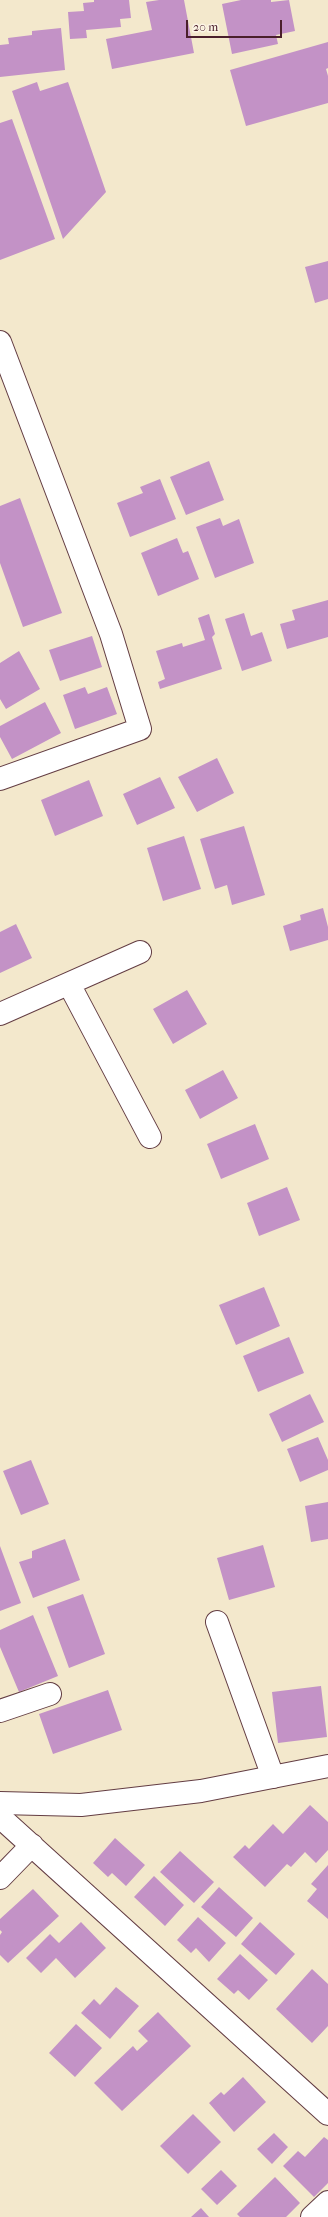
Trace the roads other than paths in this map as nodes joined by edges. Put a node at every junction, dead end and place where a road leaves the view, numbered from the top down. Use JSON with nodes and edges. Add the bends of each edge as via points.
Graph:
{"nodes":[{"id":1,"x":0,"y":342,"type":"edge"},
{"id":2,"x":0,"y":779,"type":"edge"},
{"id":3,"x":140,"y":952,"type":"dead end"},
{"id":4,"x":69,"y":984,"type":"junction"},
{"id":5,"x":0,"y":1014,"type":"edge"},
{"id":6,"x":150,"y":1137,"type":"dead end"},
{"id":7,"x":217,"y":1622,"type":"dead end"},
{"id":8,"x":50,"y":1694,"type":"dead end"},
{"id":9,"x":0,"y":1712,"type":"edge"},
{"id":10,"x":328,"y":1766,"type":"edge"},
{"id":11,"x":273,"y":1777,"type":"junction"},
{"id":12,"x":0,"y":1803,"type":"edge"},
{"id":13,"x":0,"y":1817,"type":"edge"},
{"id":14,"x":32,"y":1846,"type":"junction"},
{"id":15,"x":0,"y":1878,"type":"edge"},
{"id":16,"x":328,"y":2114,"type":"edge"},
{"id":17,"x":328,"y":2202,"type":"edge"},
{"id":18,"x":312,"y":2217,"type":"edge"}],
"edges":[{"from":1,"to":2,"type":"street","via":[[112,634],[140,729]]},
{"from":3,"to":4,"type":"street"},
{"from":4,"to":5,"type":"street"},
{"from":4,"to":6,"type":"street"},
{"from":7,"to":11,"type":"street"},
{"from":8,"to":9,"type":"street"},
{"from":10,"to":11,"type":"street"},
{"from":11,"to":12,"type":"street","via":[[201,1791],[81,1805]]},
{"from":13,"to":14,"type":"street"},
{"from":14,"to":15,"type":"street"},
{"from":14,"to":16,"type":"street"},
{"from":17,"to":18,"type":"street"}]}
